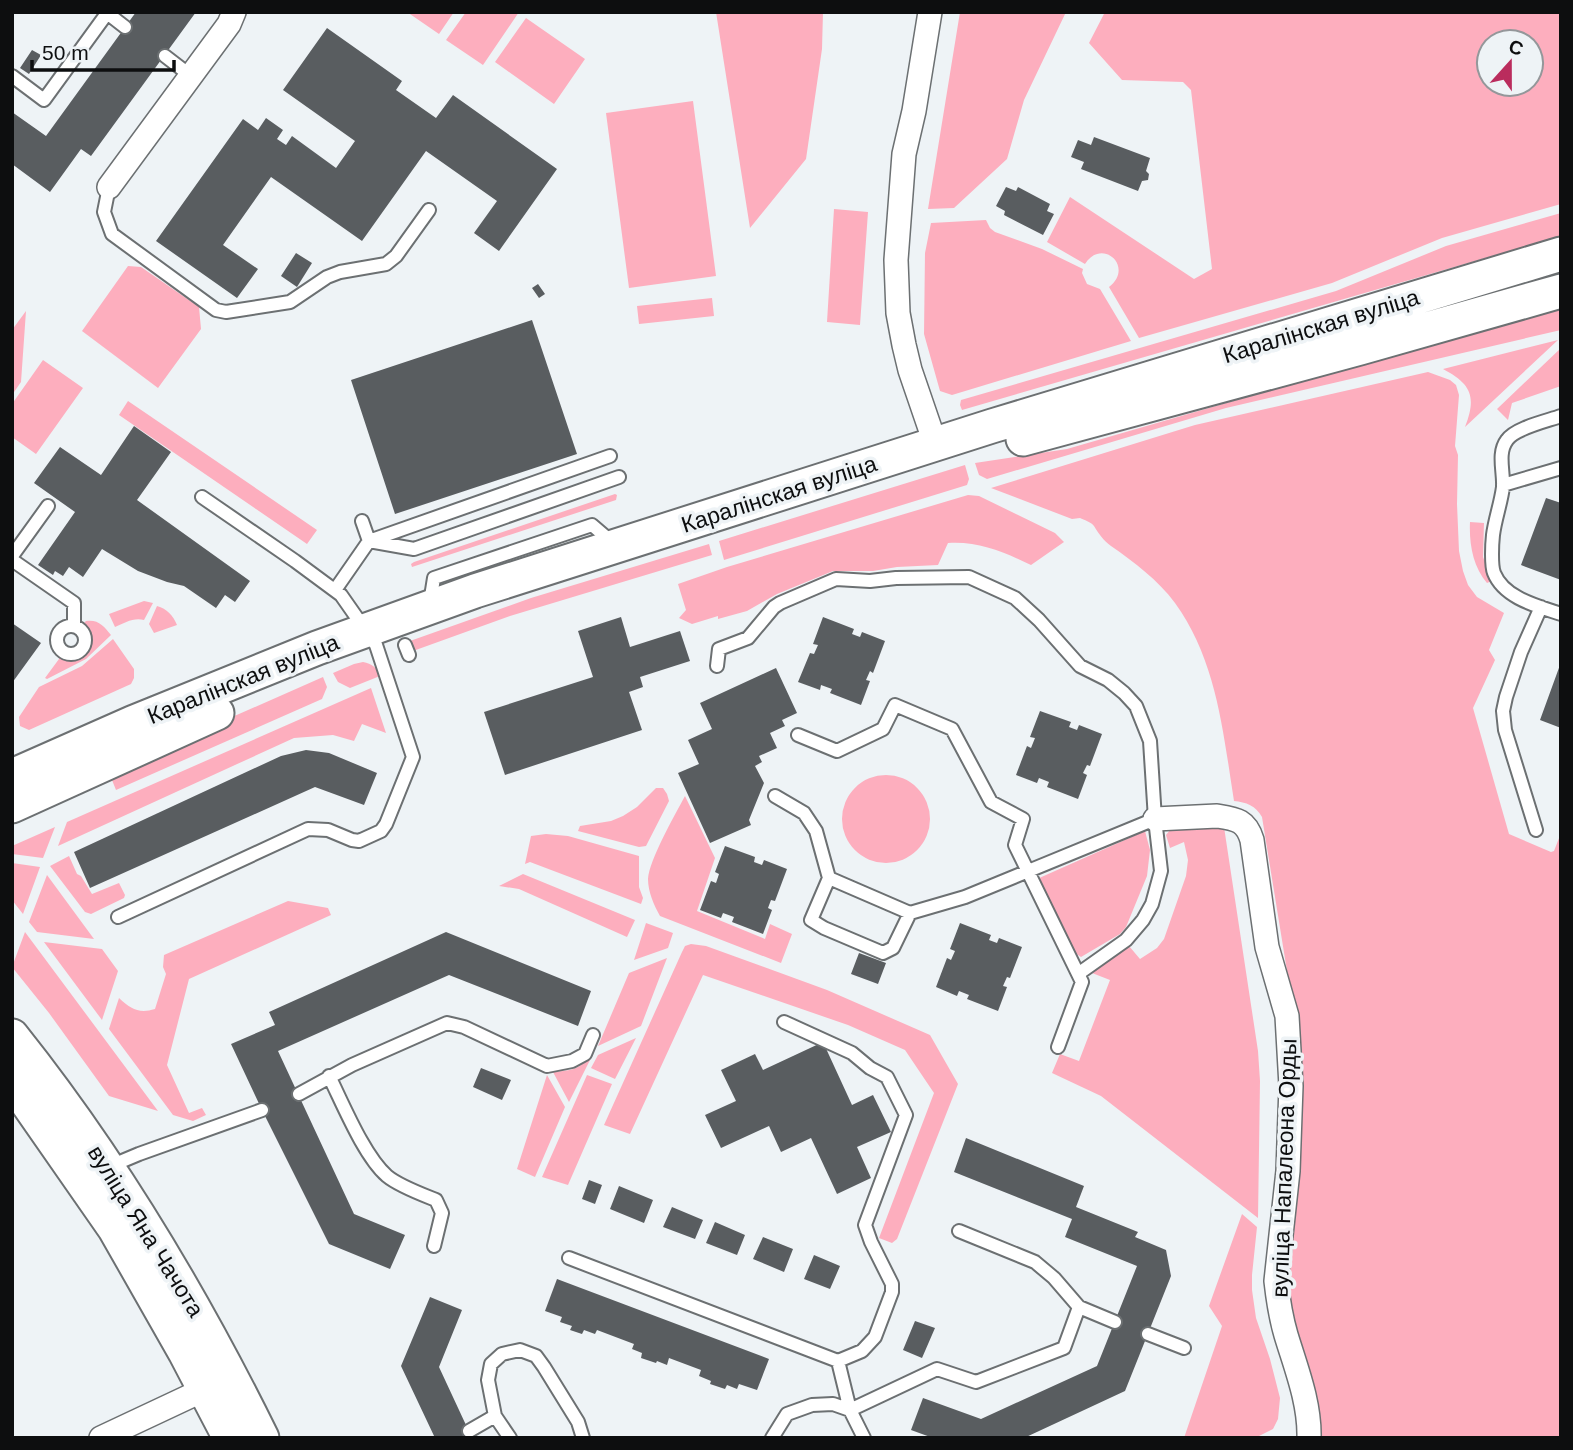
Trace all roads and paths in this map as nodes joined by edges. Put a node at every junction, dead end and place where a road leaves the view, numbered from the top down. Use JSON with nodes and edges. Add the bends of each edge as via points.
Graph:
{"nodes":[{"id":1,"x":234,"y":12,"type":"edge"},
{"id":2,"x":930,"y":12,"type":"edge"},
{"id":3,"x":107,"y":13,"type":"edge"},
{"id":4,"x":125,"y":27,"type":"dead end"},
{"id":5,"x":165,"y":56,"type":"dead end"},
{"id":6,"x":12,"y":76,"type":"edge"},
{"id":7,"x":191,"y":76,"type":"junction"},
{"id":8,"x":109,"y":187,"type":"joint"},
{"id":9,"x":429,"y":210,"type":"dead end"},
{"id":10,"x":1561,"y":254,"type":"edge"},
{"id":11,"x":1561,"y":291,"type":"edge"},
{"id":12,"x":1355,"y":333,"type":"junction"},
{"id":13,"x":1561,"y":416,"type":"edge"},
{"id":14,"x":939,"y":453,"type":"junction"},
{"id":15,"x":610,"y":456,"type":"dead end"},
{"id":16,"x":1561,"y":468,"type":"edge"},
{"id":17,"x":619,"y":477,"type":"dead end"},
{"id":18,"x":1503,"y":485,"type":"junction"},
{"id":19,"x":499,"y":495,"type":"junction"},
{"id":20,"x":202,"y":497,"type":"dead end"},
{"id":21,"x":48,"y":506,"type":"dead end"},
{"id":22,"x":507,"y":517,"type":"junction"},
{"id":23,"x":362,"y":521,"type":"dead end"},
{"id":24,"x":369,"y":541,"type":"junction"},
{"id":25,"x":12,"y":558,"type":"edge"},
{"id":26,"x":335,"y":590,"type":"junction"},
{"id":27,"x":1541,"y":607,"type":"junction"},
{"id":28,"x":1561,"y":614,"type":"edge"},
{"id":29,"x":74,"y":626,"type":"dead end"},
{"id":30,"x":389,"y":644,"type":"junction"},
{"id":31,"x":717,"y":666,"type":"dead end"},
{"id":32,"x":798,"y":735,"type":"dead end"},
{"id":33,"x":12,"y":776,"type":"edge"},
{"id":34,"x":775,"y":796,"type":"dead end"},
{"id":35,"x":12,"y":806,"type":"edge"},
{"id":36,"x":1155,"y":819,"type":"junction"},
{"id":37,"x":1536,"y":831,"type":"dead end"},
{"id":38,"x":1028,"y":872,"type":"junction"},
{"id":39,"x":829,"y":878,"type":"junction"},
{"id":40,"x":910,"y":913,"type":"junction"},
{"id":41,"x":118,"y":918,"type":"dead end"},
{"id":42,"x":1078,"y":974,"type":"junction"},
{"id":43,"x":784,"y":1021,"type":"dead end"},
{"id":44,"x":593,"y":1035,"type":"dead end"},
{"id":45,"x":12,"y":1036,"type":"edge"},
{"id":46,"x":1058,"y":1047,"type":"dead end"},
{"id":47,"x":329,"y":1076,"type":"junction"},
{"id":48,"x":12,"y":1081,"type":"edge"},
{"id":49,"x":299,"y":1094,"type":"dead end"},
{"id":50,"x":262,"y":1110,"type":"dead end"},
{"id":51,"x":96,"y":1175,"type":"junction"},
{"id":52,"x":959,"y":1231,"type":"dead end"},
{"id":53,"x":434,"y":1246,"type":"dead end"},
{"id":54,"x":569,"y":1258,"type":"dead end"},
{"id":55,"x":1079,"y":1307,"type":"junction"},
{"id":56,"x":1115,"y":1322,"type":"dead end"},
{"id":57,"x":1148,"y":1334,"type":"dead end"},
{"id":58,"x":1184,"y":1348,"type":"dead end"},
{"id":59,"x":838,"y":1361,"type":"junction"},
{"id":60,"x":218,"y":1383,"type":"junction"},
{"id":61,"x":850,"y":1410,"type":"junction"},
{"id":62,"x":495,"y":1416,"type":"junction"},
{"id":63,"x":469,"y":1431,"type":"dead end"},
{"id":64,"x":101,"y":1438,"type":"edge"},
{"id":65,"x":230,"y":1438,"type":"edge"},
{"id":66,"x":262,"y":1438,"type":"edge"},
{"id":67,"x":510,"y":1438,"type":"edge"},
{"id":68,"x":583,"y":1438,"type":"edge"},
{"id":69,"x":772,"y":1438,"type":"edge"},
{"id":70,"x":864,"y":1438,"type":"edge"},
{"id":71,"x":1309,"y":1438,"type":"edge"}],
"edges":[{"from":1,"to":7,"type":"street"},
{"from":2,"to":14,"type":"street","via":[[904,154],[896,260],[904,345]]},
{"from":3,"to":4,"type":"lane"},
{"from":3,"to":6,"type":"lane","via":[[44,100]]},
{"from":5,"to":7,"type":"lane"},
{"from":7,"to":8,"type":"street"},
{"from":8,"to":9,"type":"lane","via":[[104,212],[112,234],[216,310],[226,312],[290,302],[327,277],[386,264]]},
{"from":10,"to":12,"type":"main road","name":"Каралінская вуліца"},
{"from":11,"to":12,"type":"main road","name":"Каралінская вуліца"},
{"from":12,"to":14,"type":"main road","name":"Каралінская вуліца"},
{"from":13,"to":18,"type":"lane","via":[[1512,434],[1504,442]]},
{"from":14,"to":30,"type":"main road","name":"Каралінская вуліца","via":[[772,517],[472,609]]},
{"from":14,"to":30,"type":"main road","name":"Каралінская вуліца","via":[[475,591],[429,607]]},
{"from":15,"to":19,"type":"lane"},
{"from":16,"to":18,"type":"lane"},
{"from":17,"to":22,"type":"lane"},
{"from":18,"to":27,"type":"lane","via":[[1492,571],[1509,593]]},
{"from":19,"to":22,"type":"lane"},
{"from":19,"to":24,"type":"lane"},
{"from":20,"to":26,"type":"lane"},
{"from":21,"to":25,"type":"lane"},
{"from":22,"to":24,"type":"lane","via":[[414,549]]},
{"from":23,"to":24,"type":"lane"},
{"from":24,"to":26,"type":"lane"},
{"from":25,"to":29,"type":"lane","via":[[75,603]]},
{"from":26,"to":30,"type":"lane"},
{"from":27,"to":28,"type":"lane"},
{"from":27,"to":37,"type":"lane","via":[[1503,711]]},
{"from":30,"to":33,"type":"main road","name":"Каралінская вуліца","via":[[317,648]]},
{"from":30,"to":35,"type":"main road","name":"Каралінская вуліца","via":[[182,728]]},
{"from":30,"to":41,"type":"lane","via":[[413,757],[381,831],[359,841],[328,830],[308,829]]},
{"from":31,"to":36,"type":"lane","via":[[719,649],[748,638],[774,607],[836,579],[969,577],[1015,598],[1080,666],[1108,680],[1136,706],[1150,741]]},
{"from":32,"to":38,"type":"lane","via":[[837,751],[883,729],[895,705],[953,729],[991,802],[1023,819],[1015,845]]},
{"from":34,"to":39,"type":"lane","via":[[804,813],[816,831]]},
{"from":36,"to":38,"type":"lane"},
{"from":36,"to":42,"type":"lane","via":[[1161,871],[1152,904],[1126,940]]},
{"from":36,"to":71,"type":"street","name":"вуліца Напалеона Орды","via":[[1227,817],[1249,829],[1252,840],[1267,947],[1287,1016],[1291,1086],[1288,1171],[1276,1281]]},
{"from":38,"to":40,"type":"lane"},
{"from":38,"to":42,"type":"lane"},
{"from":39,"to":40,"type":"lane"},
{"from":39,"to":40,"type":"lane","via":[[811,920],[824,928],[883,953],[893,948]]},
{"from":42,"to":46,"type":"lane","via":[[1082,982]]},
{"from":43,"to":59,"type":"lane","via":[[852,1053],[887,1077],[905,1115],[864,1225],[892,1292],[875,1337],[862,1351]]},
{"from":44,"to":47,"type":"lane","via":[[585,1054],[547,1066],[447,1023]]},
{"from":45,"to":51,"type":"main road","name":"вуліца Яна Чачота","via":[[41,1072]]},
{"from":47,"to":49,"type":"lane"},
{"from":47,"to":53,"type":"lane","via":[[368,1153],[387,1176],[436,1200],[442,1213]]},
{"from":48,"to":51,"type":"main road","name":"вуліца Яна Чачота"},
{"from":50,"to":51,"type":"lane","via":[[139,1154]]},
{"from":51,"to":60,"type":"main road","name":"вуліца Яна Чачота","via":[[115,1229]]},
{"from":52,"to":55,"type":"lane","via":[[1035,1262]]},
{"from":54,"to":59,"type":"lane"},
{"from":55,"to":56,"type":"lane"},
{"from":55,"to":61,"type":"lane","via":[[1064,1348],[1052,1354],[976,1382],[937,1369]]},
{"from":57,"to":58,"type":"lane"},
{"from":59,"to":61,"type":"lane"},
{"from":60,"to":64,"type":"street"},
{"from":60,"to":65,"type":"main road","name":"вуліца Яна Чачота"},
{"from":60,"to":66,"type":"main road","name":"вуліца Яна Чачота"},
{"from":61,"to":69,"type":"lane","via":[[832,1404],[812,1405],[787,1414]]},
{"from":61,"to":70,"type":"lane"},
{"from":62,"to":63,"type":"lane"},
{"from":62,"to":67,"type":"lane"},
{"from":62,"to":68,"type":"lane","via":[[488,1380],[491,1364],[502,1354],[520,1350],[536,1356],[544,1367]]}]}
